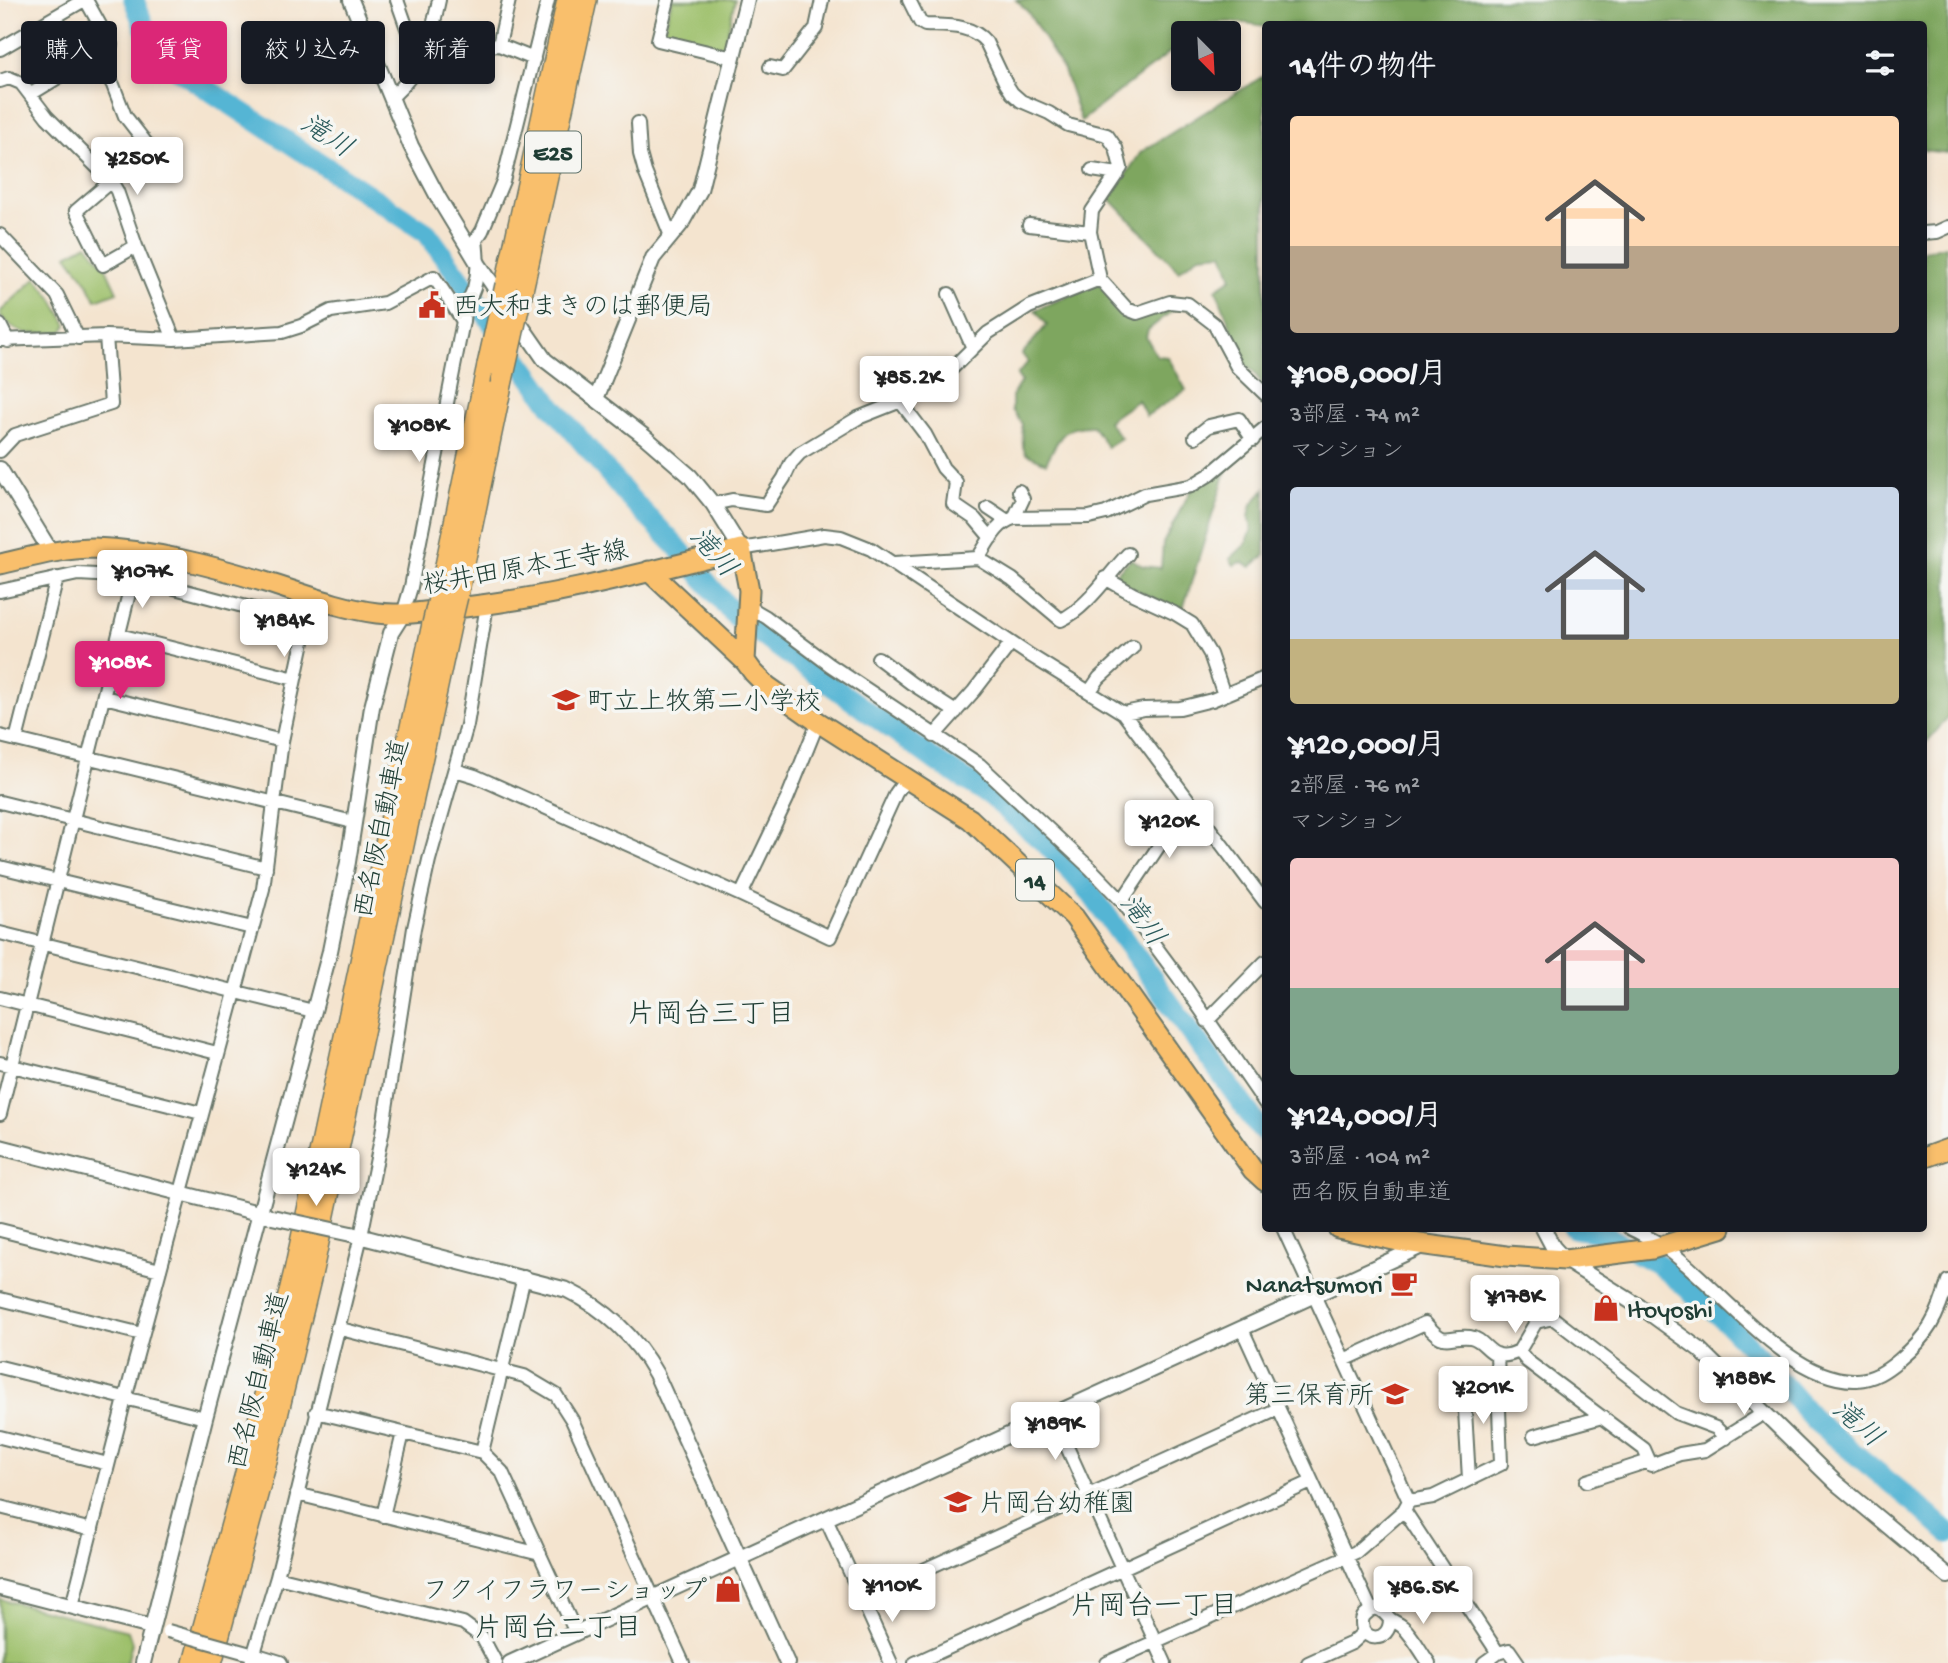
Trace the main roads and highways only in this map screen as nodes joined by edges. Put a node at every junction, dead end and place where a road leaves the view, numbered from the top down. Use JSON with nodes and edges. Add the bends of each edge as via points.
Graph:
{"nodes":[{"id":1,"x":568,"y":0,"type":"edge"},
{"id":2,"x":586,"y":0,"type":"edge"},
{"id":3,"x":0,"y":564,"type":"edge"},
{"id":4,"x":658,"y":568,"type":"junction"},
{"id":5,"x":448,"y":598,"type":"junction"},
{"id":6,"x":442,"y":623,"type":"junction"},
{"id":7,"x":745,"y":653,"type":"junction"},
{"id":8,"x":1948,"y":1149,"type":"edge"},
{"id":9,"x":1927,"y":1157,"type":"edge"},
{"id":10,"x":1259,"y":1175,"type":"edge"},
{"id":11,"x":1351,"y":1232,"type":"edge"},
{"id":12,"x":1708,"y":1232,"type":"edge"},
{"id":13,"x":194,"y":1663,"type":"edge"},
{"id":14,"x":211,"y":1663,"type":"edge"}],
"edges":[{"from":1,"to":5,"type":"highway","name":"西名阪自動車道","number":"E25","bridge":true,"via":[[488,365]]},
{"from":2,"to":5,"type":"highway","name":"西名阪自動車道","number":"E25","bridge":true,"via":[[501,385]]},
{"from":3,"to":4,"type":"main road","name":"桜井田原本王寺線","via":[[92,548],[145,552],[377,613],[403,614],[487,605]]},
{"from":4,"to":7,"type":"main road","name":"桜井田原本王寺線","number":"14"},
{"from":4,"to":7,"type":"main road","name":"桜井田原本王寺線","via":[[741,549],[749,607]]},
{"from":5,"to":6,"type":"highway","name":"西名阪自動車道","number":"E25","bridge":true},
{"from":6,"to":13,"type":"highway","name":"西名阪自動車道","number":"E25","via":[[295,1271]]},
{"from":6,"to":14,"type":"highway","name":"西名阪自動車道","number":"E25","via":[[311,1275]]},
{"from":7,"to":10,"type":"main road","name":"桜井田原本王寺線","number":"14","via":[[767,687],[970,819],[1074,917]]},
{"from":8,"to":9,"type":"main road"},
{"from":11,"to":12,"type":"main road","via":[[1506,1256],[1559,1253],[1598,1258]]}]}
